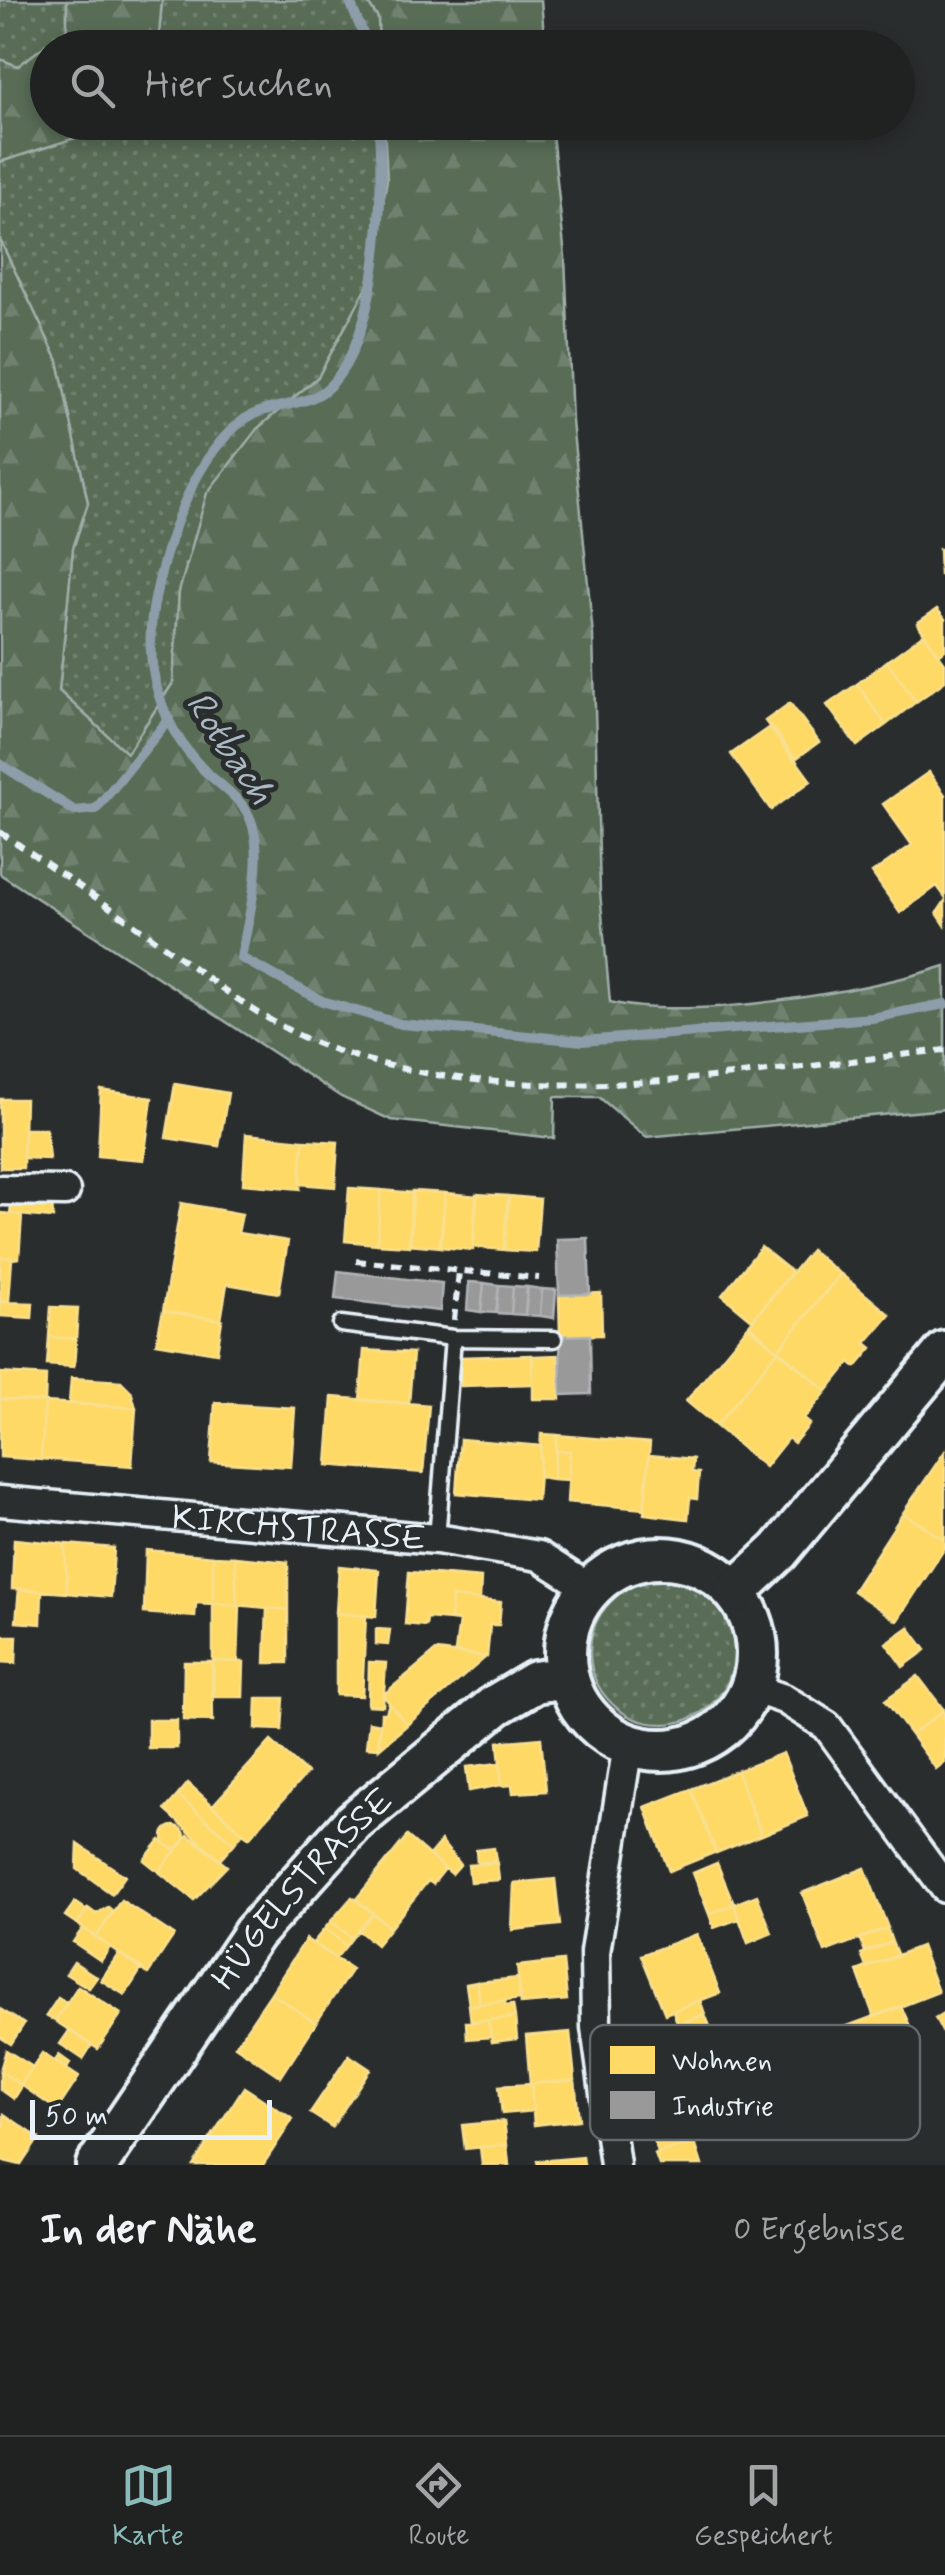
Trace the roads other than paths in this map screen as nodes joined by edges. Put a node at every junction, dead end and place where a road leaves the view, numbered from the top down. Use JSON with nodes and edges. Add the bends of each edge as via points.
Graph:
{"nodes":[{"id":1,"x":0,"y":1190,"type":"edge"},
{"id":2,"x":65,"y":1191,"type":"dead end"},
{"id":3,"x":341,"y":1324,"type":"dead end"},
{"id":4,"x":452,"y":1338,"type":"junction"},
{"id":5,"x":554,"y":1339,"type":"dead end"},
{"id":6,"x":945,"y":1352,"type":"edge"},
{"id":7,"x":0,"y":1502,"type":"edge"},
{"id":8,"x":438,"y":1540,"type":"junction"},
{"id":9,"x":589,"y":1588,"type":"junction"},
{"id":10,"x":735,"y":1592,"type":"junction"},
{"id":11,"x":567,"y":1677,"type":"junction"},
{"id":12,"x":752,"y":1688,"type":"junction"},
{"id":13,"x":628,"y":1745,"type":"junction"},
{"id":14,"x":945,"y":1888,"type":"edge"},
{"id":15,"x":596,"y":2025,"type":"edge"},
{"id":16,"x":612,"y":2140,"type":"edge"},
{"id":17,"x":97,"y":2165,"type":"edge"},
{"id":18,"x":615,"y":2165,"type":"edge"}],
"edges":[{"from":1,"to":2,"type":"street"},
{"from":3,"to":4,"type":"lane"},
{"from":4,"to":5,"type":"lane"},
{"from":4,"to":8,"type":"lane"},
{"from":6,"to":10,"type":"street","via":[[780,1552]]},
{"from":7,"to":8,"type":"street","name":"KIRCHSTRASSE"},
{"from":8,"to":9,"type":"street","name":"KIRCHSTRASSE","via":[[540,1556]]},
{"from":9,"to":10,"type":"street","via":[[616,1568],[646,1558],[680,1558],[710,1570]]},
{"from":9,"to":11,"type":"street","via":[[572,1614],[564,1646]]},
{"from":10,"to":12,"type":"street","via":[[756,1637]]},
{"from":11,"to":13,"type":"street","via":[[579,1706],[600,1730]]},
{"from":11,"to":17,"type":"street","name":"HÜGELSTRASSE","via":[[535,1682],[496,1705],[354,1822],[254,1933]]},
{"from":12,"to":13,"type":"street","via":[[715,1734],[658,1750]]},
{"from":12,"to":14,"type":"street","via":[[827,1726]]},
{"from":13,"to":15,"type":"street","via":[[595,1952]]},
{"from":16,"to":18,"type":"street"}]}
